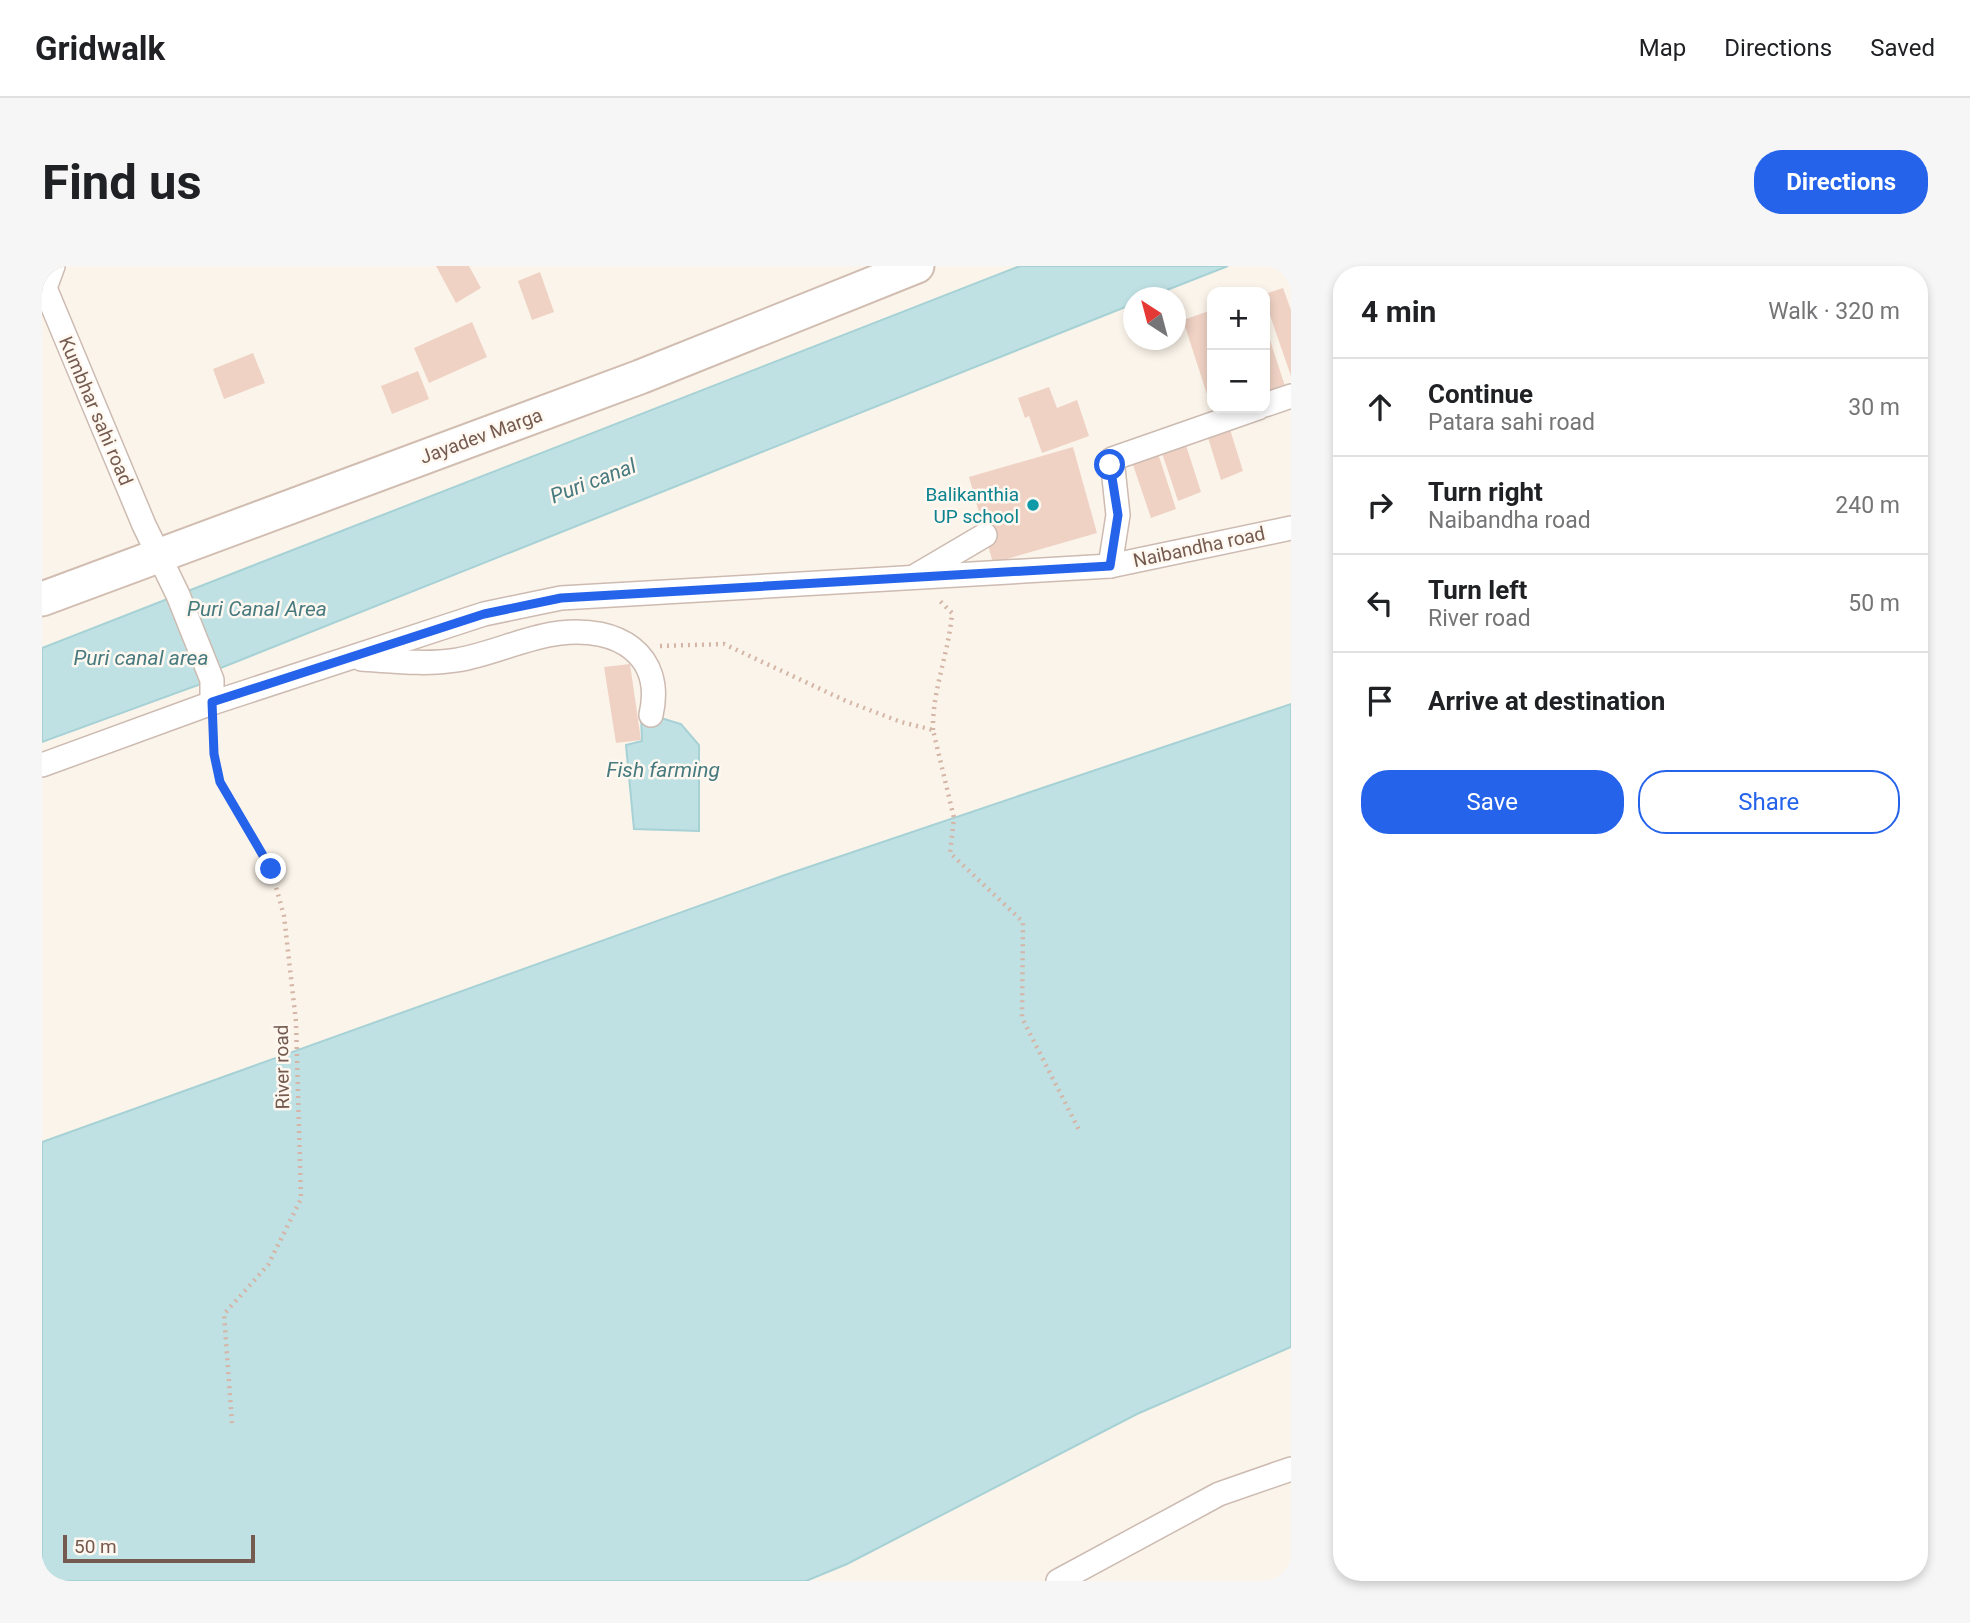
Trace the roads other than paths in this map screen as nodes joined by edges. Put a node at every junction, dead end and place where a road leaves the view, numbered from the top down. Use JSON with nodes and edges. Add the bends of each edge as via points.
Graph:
{"nodes":[{"id":1,"x":53,"y":266,"type":"edge"},
{"id":2,"x":917,"y":266,"type":"edge"},
{"id":3,"x":859,"y":278,"type":"edge"},
{"id":4,"x":1291,"y":396,"type":"edge"},
{"id":5,"x":1270,"y":403,"type":"edge"},
{"id":6,"x":1244,"y":413,"type":"edge"},
{"id":7,"x":1291,"y":528,"type":"edge"},
{"id":8,"x":985,"y":536,"type":"dead end"},
{"id":9,"x":160,"y":554,"type":"junction"},
{"id":10,"x":1110,"y":566,"type":"junction"},
{"id":11,"x":914,"y":578,"type":"junction"},
{"id":12,"x":42,"y":599,"type":"edge"},
{"id":13,"x":347,"y":659,"type":"junction"},
{"id":14,"x":212,"y":691,"type":"junction"},
{"id":15,"x":651,"y":715,"type":"dead end"},
{"id":16,"x":42,"y":765,"type":"edge"},
{"id":17,"x":1291,"y":1469,"type":"edge"},
{"id":18,"x":1058,"y":1581,"type":"edge"}],
"edges":[{"from":1,"to":9,"type":"street","name":"Kumbhar sahi road","via":[[45,288]]},
{"from":2,"to":3,"type":"main road","name":"Jayadev Marga"},
{"from":3,"to":9,"type":"main road","name":"Jayadev Marga","via":[[627,382]]},
{"from":4,"to":5,"type":"street"},
{"from":6,"to":10,"type":"street","via":[[1112,459],[1118,515]]},
{"from":7,"to":10,"type":"street","name":"Naibandha road"},
{"from":8,"to":11,"type":"street"},
{"from":9,"to":12,"type":"main road","name":"Jayadev Marga"},
{"from":9,"to":14,"type":"street","name":"Kumbhar sahi road"},
{"from":10,"to":11,"type":"street","name":"Naibandha road"},
{"from":11,"to":13,"type":"street","name":"Naibandha road","via":[[561,598],[484,614]]},
{"from":13,"to":14,"type":"street","name":"Naibandha road"},
{"from":13,"to":15,"type":"street","via":[[454,660],[563,633],[599,635],[624,643],[642,656],[654,680]]},
{"from":14,"to":16,"type":"street","name":"Naibandha road"},
{"from":17,"to":18,"type":"street","via":[[1219,1494]]}]}
